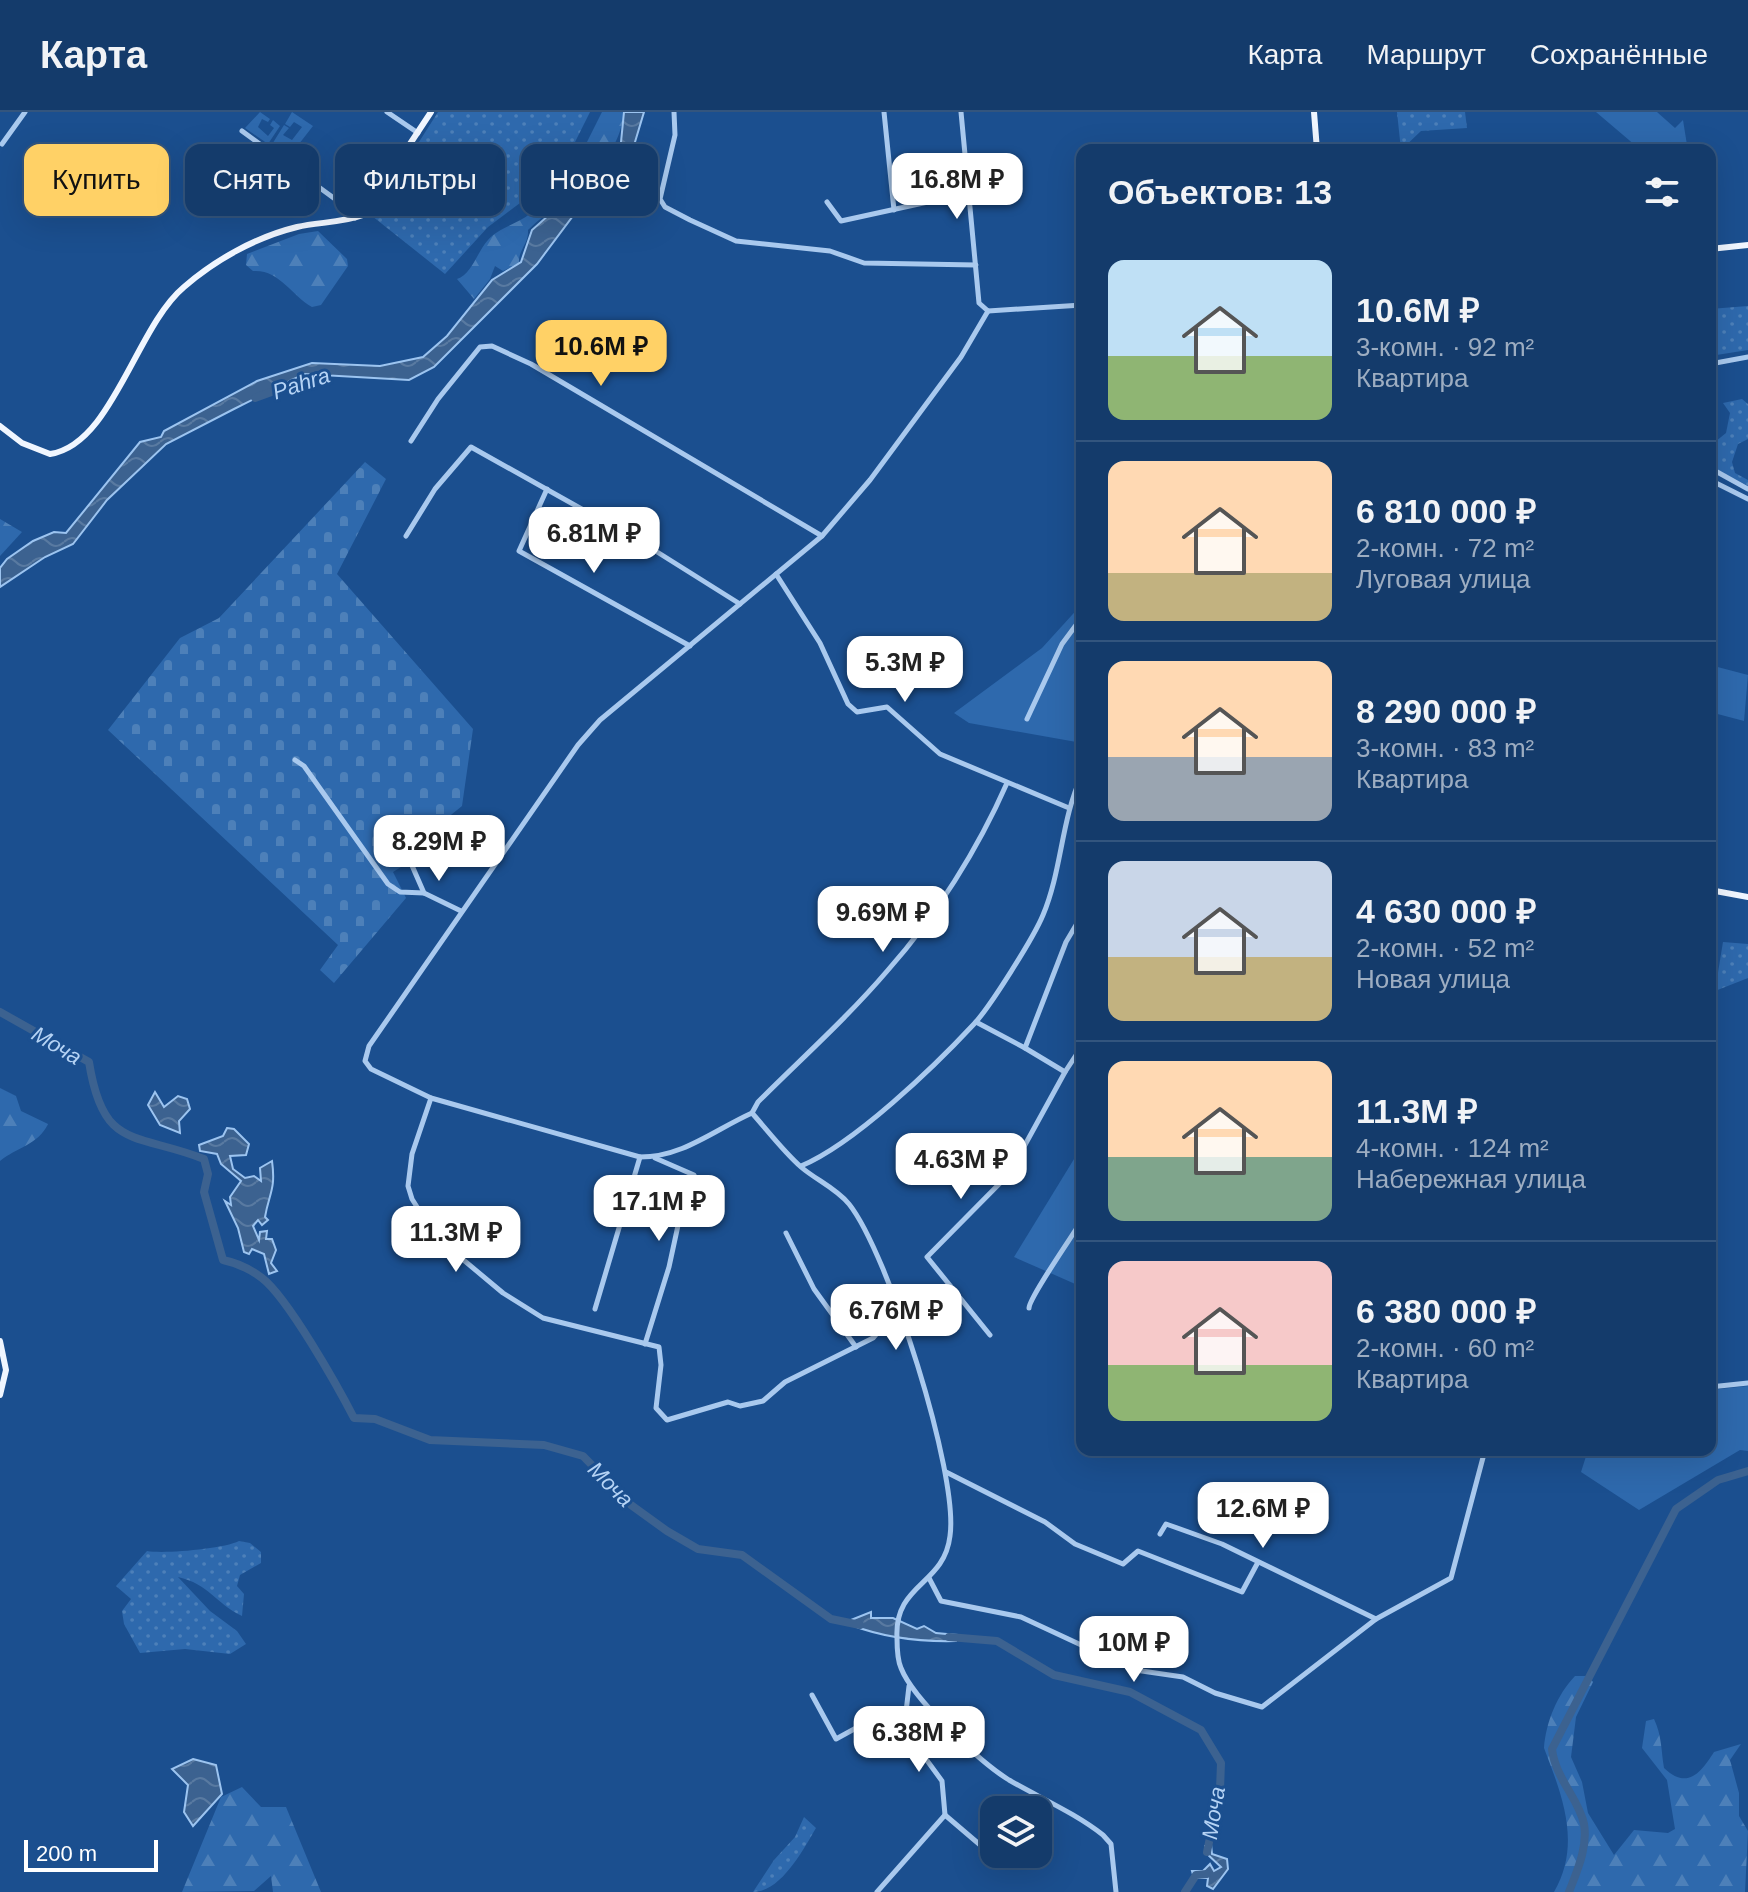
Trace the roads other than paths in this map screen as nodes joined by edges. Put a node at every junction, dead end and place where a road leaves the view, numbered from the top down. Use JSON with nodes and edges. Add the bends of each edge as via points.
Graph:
{"nodes":[{"id":1,"x":25,"y":112,"type":"edge"},
{"id":2,"x":387,"y":112,"type":"edge"},
{"id":3,"x":431,"y":112,"type":"edge"},
{"id":4,"x":674,"y":112,"type":"edge"},
{"id":5,"x":884,"y":112,"type":"edge"},
{"id":6,"x":961,"y":112,"type":"edge"},
{"id":7,"x":1314,"y":112,"type":"edge"},
{"id":8,"x":242,"y":131,"type":"dead end"},
{"id":9,"x":418,"y":133,"type":"junction"},
{"id":10,"x":2,"y":144,"type":"dead end"},
{"id":11,"x":411,"y":144,"type":"edge"},
{"id":12,"x":1317,"y":144,"type":"edge"},
{"id":13,"x":969,"y":193,"type":"junction"},
{"id":14,"x":827,"y":202,"type":"dead end"},
{"id":15,"x":894,"y":210,"type":"junction"},
{"id":16,"x":359,"y":216,"type":"edge"},
{"id":17,"x":355,"y":218,"type":"junction"},
{"id":18,"x":1748,"y":245,"type":"edge"},
{"id":19,"x":1716,"y":248,"type":"edge"},
{"id":20,"x":976,"y":265,"type":"junction"},
{"id":21,"x":1076,"y":305,"type":"edge"},
{"id":22,"x":988,"y":311,"type":"junction"},
{"id":23,"x":1748,"y":357,"type":"edge"},
{"id":24,"x":1716,"y":363,"type":"edge"},
{"id":25,"x":0,"y":426,"type":"edge"},
{"id":26,"x":411,"y":441,"type":"dead end"},
{"id":27,"x":1716,"y":472,"type":"edge"},
{"id":28,"x":1716,"y":484,"type":"edge"},
{"id":29,"x":1737,"y":485,"type":"junction"},
{"id":30,"x":547,"y":489,"type":"junction"},
{"id":31,"x":1748,"y":489,"type":"edge"},
{"id":32,"x":1733,"y":493,"type":"junction"},
{"id":33,"x":1748,"y":499,"type":"edge"},
{"id":34,"x":406,"y":536,"type":"dead end"},
{"id":35,"x":822,"y":536,"type":"junction"},
{"id":36,"x":776,"y":574,"type":"junction"},
{"id":37,"x":740,"y":604,"type":"junction"},
{"id":38,"x":1076,"y":625,"type":"edge"},
{"id":39,"x":690,"y":646,"type":"junction"},
{"id":40,"x":1027,"y":719,"type":"dead end"},
{"id":41,"x":295,"y":760,"type":"dead end"},
{"id":42,"x":1007,"y":783,"type":"junction"},
{"id":43,"x":1076,"y":790,"type":"edge"},
{"id":44,"x":1069,"y":808,"type":"junction"},
{"id":45,"x":410,"y":861,"type":"dead end"},
{"id":46,"x":1716,"y":891,"type":"edge"},
{"id":47,"x":424,"y":893,"type":"junction"},
{"id":48,"x":1748,"y":897,"type":"edge"},
{"id":49,"x":461,"y":911,"type":"junction"},
{"id":50,"x":1076,"y":925,"type":"edge"},
{"id":51,"x":976,"y":1022,"type":"junction"},
{"id":52,"x":1025,"y":1048,"type":"junction"},
{"id":53,"x":1076,"y":1055,"type":"edge"},
{"id":54,"x":1065,"y":1072,"type":"junction"},
{"id":55,"x":431,"y":1098,"type":"junction"},
{"id":56,"x":752,"y":1113,"type":"junction"},
{"id":57,"x":640,"y":1157,"type":"junction"},
{"id":58,"x":653,"y":1157,"type":"junction"},
{"id":59,"x":801,"y":1166,"type":"junction"},
{"id":60,"x":1076,"y":1230,"type":"edge"},
{"id":61,"x":786,"y":1233,"type":"dead end"},
{"id":62,"x":892,"y":1294,"type":"junction"},
{"id":63,"x":1029,"y":1308,"type":"dead end"},
{"id":64,"x":595,"y":1309,"type":"dead end"},
{"id":65,"x":990,"y":1335,"type":"dead end"},
{"id":66,"x":0,"y":1341,"type":"edge"},
{"id":67,"x":645,"y":1344,"type":"junction"},
{"id":68,"x":856,"y":1347,"type":"junction"},
{"id":69,"x":1747,"y":1383,"type":"edge"},
{"id":70,"x":1716,"y":1386,"type":"edge"},
{"id":71,"x":0,"y":1395,"type":"edge"},
{"id":72,"x":1483,"y":1456,"type":"edge"},
{"id":73,"x":946,"y":1472,"type":"junction"},
{"id":74,"x":1160,"y":1534,"type":"dead end"},
{"id":75,"x":1257,"y":1564,"type":"junction"},
{"id":76,"x":929,"y":1578,"type":"junction"},
{"id":77,"x":1376,"y":1619,"type":"junction"},
{"id":78,"x":910,"y":1685,"type":"junction"},
{"id":79,"x":812,"y":1695,"type":"dead end"},
{"id":80,"x":904,"y":1729,"type":"junction"},
{"id":81,"x":1037,"y":1796,"type":"edge"},
{"id":82,"x":1052,"y":1805,"type":"edge"},
{"id":83,"x":945,"y":1815,"type":"junction"},
{"id":84,"x":980,"y":1845,"type":"edge"},
{"id":85,"x":877,"y":1892,"type":"edge"},
{"id":86,"x":1116,"y":1892,"type":"edge"}],
"edges":[{"from":1,"to":10,"type":"street"},
{"from":2,"to":9,"type":"street"},
{"from":3,"to":9,"type":"main road"},
{"from":4,"to":20,"type":"street","via":[[675,135],[660,199],[699,225],[736,241],[830,251],[864,263]]},
{"from":5,"to":15,"type":"street"},
{"from":6,"to":13,"type":"street"},
{"from":7,"to":12,"type":"main road"},
{"from":8,"to":17,"type":"street"},
{"from":9,"to":11,"type":"main road"},
{"from":13,"to":15,"type":"street"},
{"from":13,"to":20,"type":"street"},
{"from":14,"to":15,"type":"street","via":[[841,221]]},
{"from":16,"to":17,"type":"main road"},
{"from":17,"to":25,"type":"main road","via":[[296,227],[262,239],[181,289],[151,325],[97,423],[73,446],[50,454],[22,443]]},
{"from":18,"to":19,"type":"main road"},
{"from":20,"to":22,"type":"street","via":[[979,303]]},
{"from":21,"to":22,"type":"street"},
{"from":22,"to":35,"type":"street","via":[[961,357]]},
{"from":23,"to":24,"type":"street"},
{"from":26,"to":35,"type":"street","via":[[480,347],[492,346]]},
{"from":27,"to":29,"type":"street"},
{"from":28,"to":32,"type":"street"},
{"from":29,"to":31,"type":"street"},
{"from":29,"to":32,"type":"street"},
{"from":30,"to":34,"type":"street","via":[[471,447],[435,489]]},
{"from":30,"to":37,"type":"street"},
{"from":30,"to":39,"type":"street","via":[[519,551]]},
{"from":32,"to":33,"type":"street"},
{"from":35,"to":36,"type":"street"},
{"from":36,"to":37,"type":"street"},
{"from":36,"to":42,"type":"street","via":[[820,643],[848,704],[857,712],[887,707],[940,754]]},
{"from":37,"to":39,"type":"street"},
{"from":38,"to":40,"type":"street"},
{"from":39,"to":49,"type":"street","via":[[600,720],[578,745]]},
{"from":41,"to":47,"type":"street","via":[[388,884],[400,892]]},
{"from":42,"to":44,"type":"street"},
{"from":42,"to":56,"type":"street","via":[[985,830],[903,952]]},
{"from":43,"to":44,"type":"street"},
{"from":44,"to":51,"type":"street","via":[[1042,916]]},
{"from":45,"to":47,"type":"street"},
{"from":46,"to":48,"type":"main road"},
{"from":47,"to":49,"type":"street"},
{"from":49,"to":55,"type":"street","via":[[369,1046],[365,1061],[371,1069]]},
{"from":50,"to":52,"type":"street"},
{"from":51,"to":52,"type":"street"},
{"from":51,"to":59,"type":"street","via":[[861,1129]]},
{"from":52,"to":54,"type":"street"},
{"from":53,"to":54,"type":"street"},
{"from":54,"to":65,"type":"street","via":[[1009,1174],[927,1257]]},
{"from":55,"to":57,"type":"street"},
{"from":55,"to":67,"type":"street","via":[[408,1169],[408,1186],[436,1237],[496,1288],[543,1318]]},
{"from":56,"to":58,"type":"street","via":[[684,1150]]},
{"from":56,"to":59,"type":"street"},
{"from":57,"to":58,"type":"street"},
{"from":57,"to":64,"type":"street"},
{"from":58,"to":67,"type":"street","via":[[694,1175],[698,1183],[682,1207]]},
{"from":59,"to":62,"type":"street","via":[[847,1201]]},
{"from":60,"to":63,"type":"street","via":[[1033,1293]]},
{"from":61,"to":68,"type":"street","via":[[814,1289]]},
{"from":62,"to":68,"type":"street","via":[[882,1329]]},
{"from":62,"to":73,"type":"street"},
{"from":66,"to":71,"type":"main road","via":[[6,1370]]},
{"from":67,"to":68,"type":"street","via":[[659,1347],[655,1401],[667,1420],[728,1402],[740,1406],[763,1401],[785,1382]]},
{"from":69,"to":70,"type":"street"},
{"from":72,"to":77,"type":"street","via":[[1451,1578]]},
{"from":73,"to":75,"type":"street","via":[[1045,1522],[1075,1544],[1123,1564],[1138,1551],[1242,1592]]},
{"from":73,"to":76,"type":"street","via":[[950,1536]]},
{"from":74,"to":75,"type":"street","via":[[1166,1524],[1222,1544]]},
{"from":75,"to":77,"type":"street"},
{"from":76,"to":77,"type":"street","via":[[941,1601],[1021,1617],[1135,1670],[1183,1677],[1262,1707]]},
{"from":76,"to":78,"type":"street","via":[[904,1599],[896,1618],[900,1666]]},
{"from":78,"to":80,"type":"street"},
{"from":78,"to":81,"type":"street","via":[[1005,1777]]},
{"from":79,"to":80,"type":"street","via":[[836,1739],[867,1722]]},
{"from":80,"to":83,"type":"street","via":[[942,1781]]},
{"from":82,"to":86,"type":"street","via":[[1111,1844]]},
{"from":83,"to":84,"type":"street"},
{"from":83,"to":85,"type":"street"}]}
